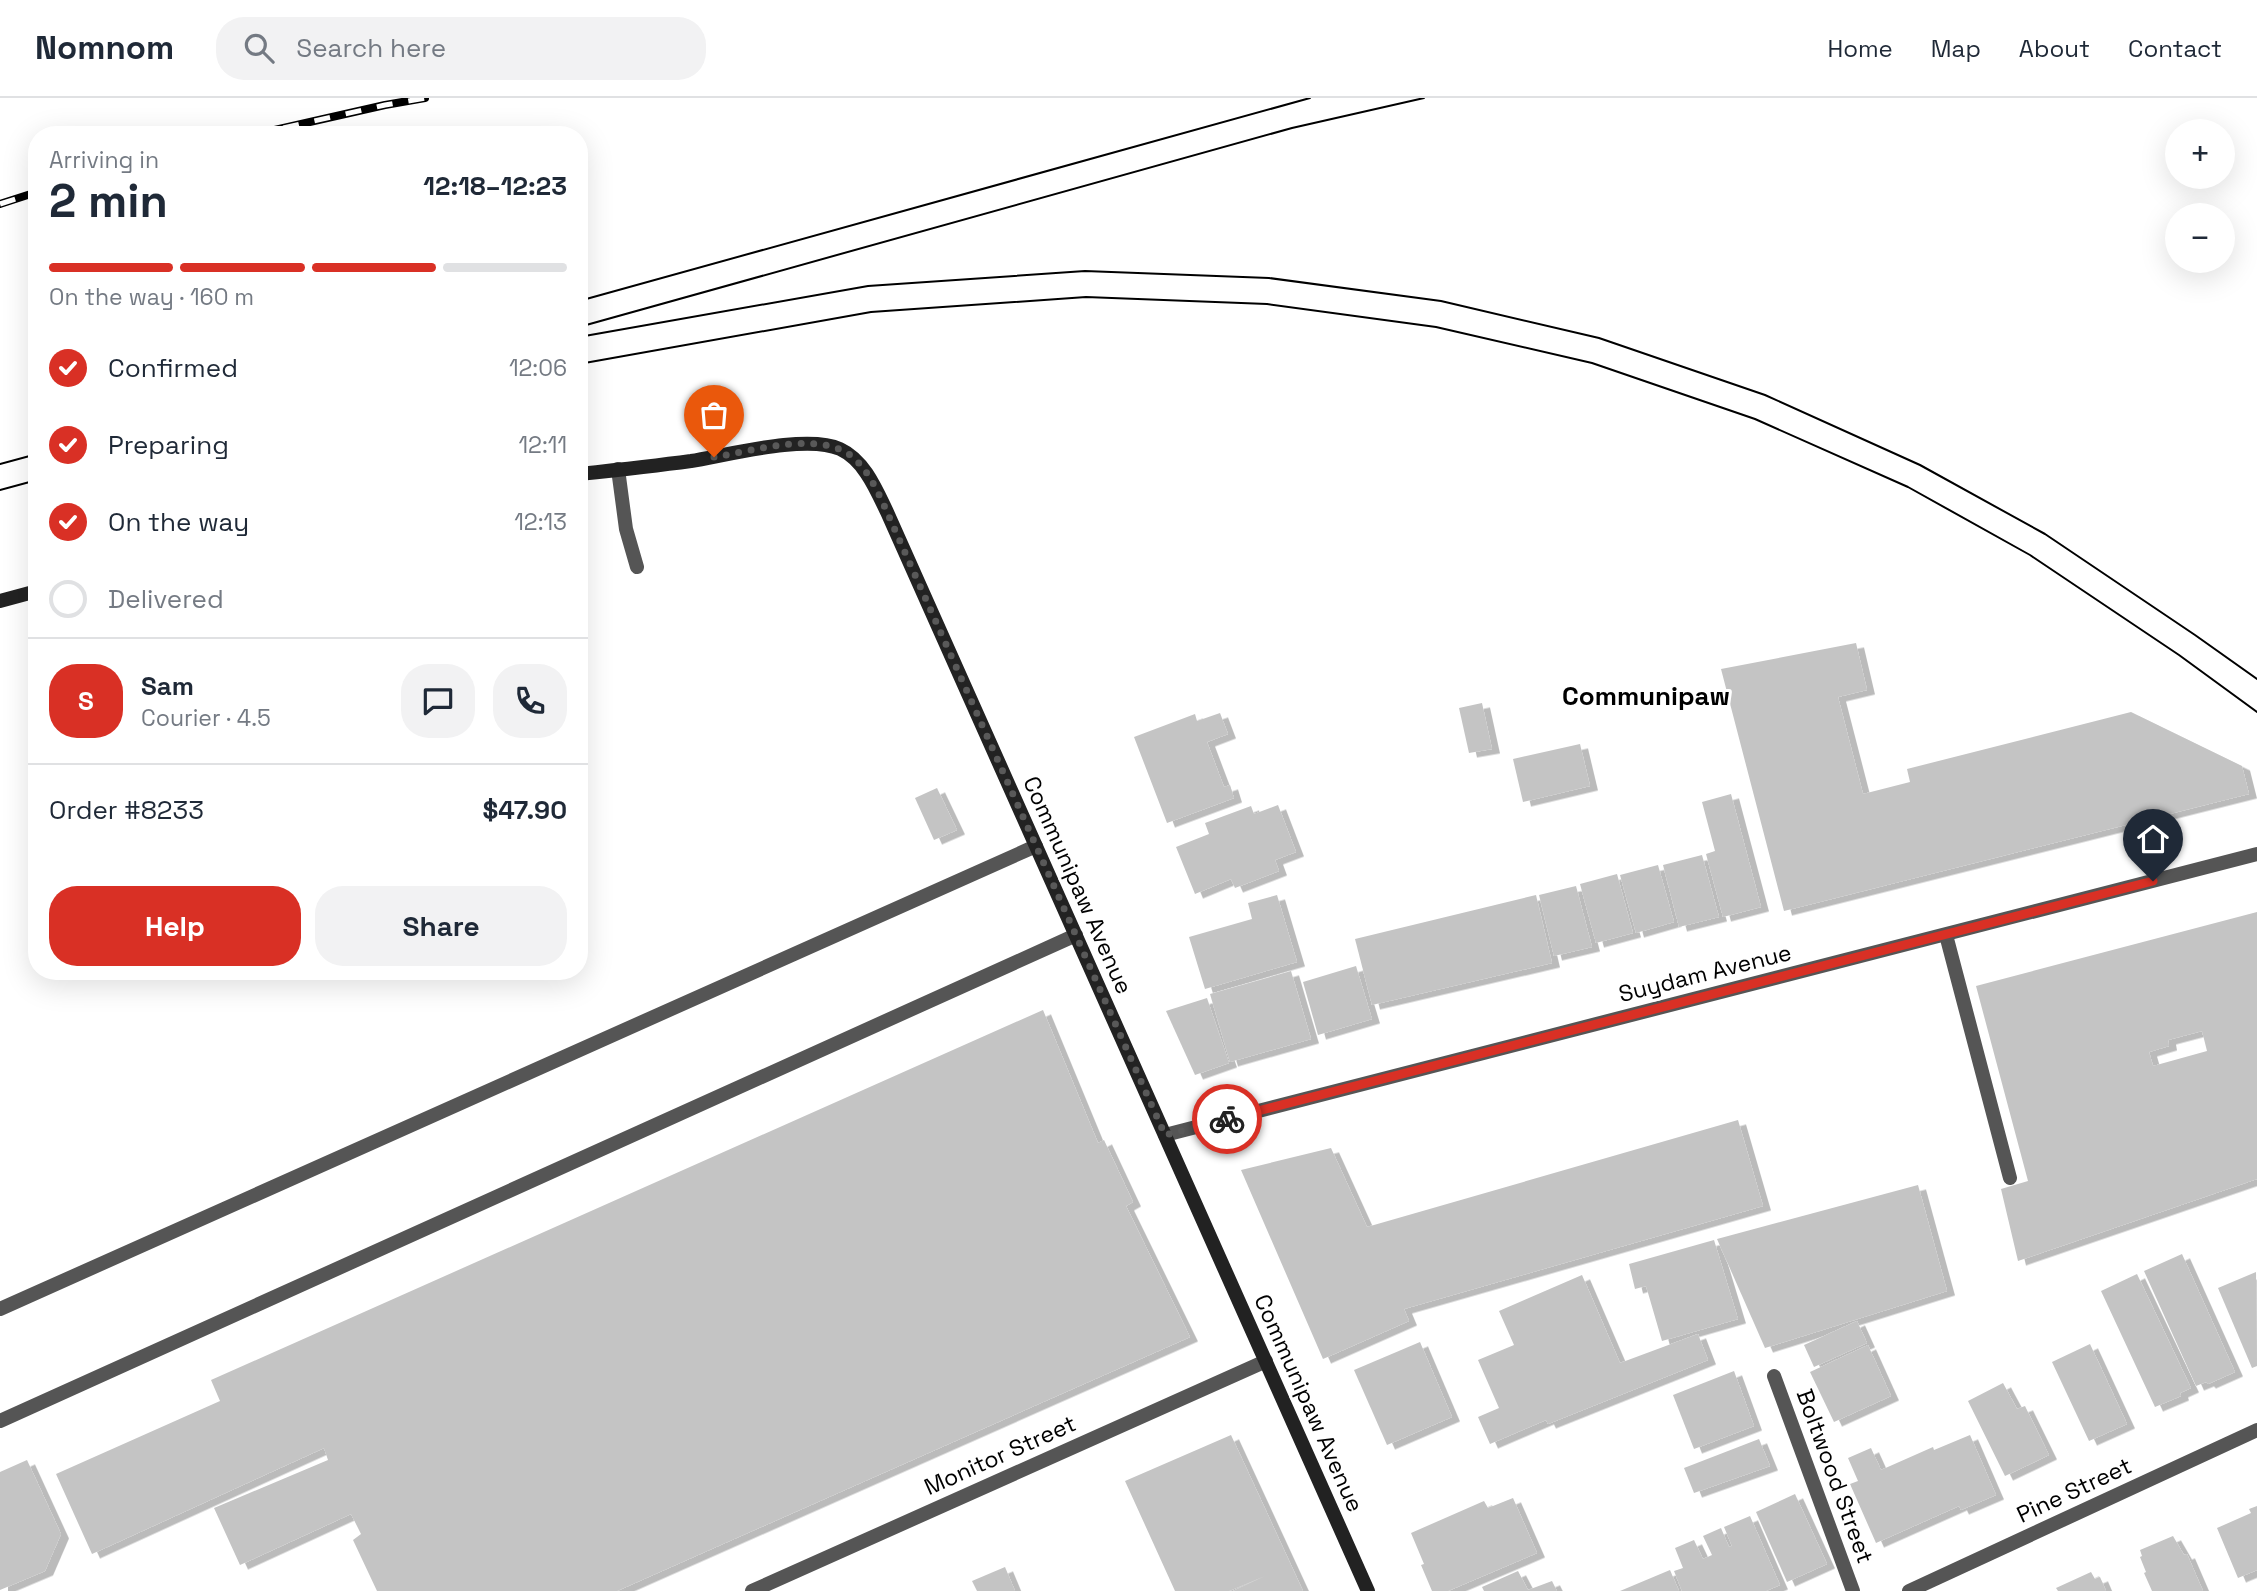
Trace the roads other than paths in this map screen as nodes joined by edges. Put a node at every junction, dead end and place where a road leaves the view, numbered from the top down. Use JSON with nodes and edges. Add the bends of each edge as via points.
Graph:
{"nodes":[{"id":1,"x":618,"y":469,"type":"junction"},
{"id":2,"x":588,"y":473,"type":"edge"},
{"id":3,"x":638,"y":567,"type":"dead end"},
{"id":4,"x":28,"y":593,"type":"edge"},
{"id":5,"x":0,"y":601,"type":"edge"},
{"id":6,"x":1036,"y":846,"type":"junction"},
{"id":7,"x":2257,"y":854,"type":"edge"},
{"id":8,"x":1946,"y":935,"type":"junction"},
{"id":9,"x":1076,"y":936,"type":"junction"},
{"id":10,"x":1165,"y":1135,"type":"junction"},
{"id":11,"x":2010,"y":1178,"type":"dead end"},
{"id":12,"x":0,"y":1309,"type":"edge"},
{"id":13,"x":1266,"y":1361,"type":"junction"},
{"id":14,"x":1774,"y":1376,"type":"dead end"},
{"id":15,"x":0,"y":1421,"type":"edge"},
{"id":16,"x":2257,"y":1430,"type":"edge"},
{"id":17,"x":752,"y":1591,"type":"edge"},
{"id":18,"x":1368,"y":1591,"type":"edge"},
{"id":19,"x":1853,"y":1591,"type":"edge"},
{"id":20,"x":1909,"y":1591,"type":"edge"}],
"edges":[{"from":1,"to":2,"type":"street","name":"Communipaw Avenue"},
{"from":1,"to":3,"type":"street","via":[[626,529]]},
{"from":1,"to":6,"type":"street","name":"Communipaw Avenue","via":[[806,443],[840,449],[856,460],[883,503]]},
{"from":4,"to":5,"type":"street"},
{"from":6,"to":9,"type":"street","name":"Communipaw Avenue"},
{"from":6,"to":12,"type":"street"},
{"from":7,"to":8,"type":"street","name":"Suydam Avenue"},
{"from":8,"to":10,"type":"street","name":"Suydam Avenue"},
{"from":8,"to":11,"type":"street"},
{"from":9,"to":10,"type":"street","name":"Communipaw Avenue"},
{"from":9,"to":15,"type":"street"},
{"from":10,"to":13,"type":"street","name":"Communipaw Avenue"},
{"from":13,"to":17,"type":"street","name":"Monitor Street"},
{"from":13,"to":18,"type":"street","name":"Communipaw Avenue"},
{"from":14,"to":19,"type":"street","name":"Boltwood Street"},
{"from":16,"to":20,"type":"street","name":"Pine Street"}]}
